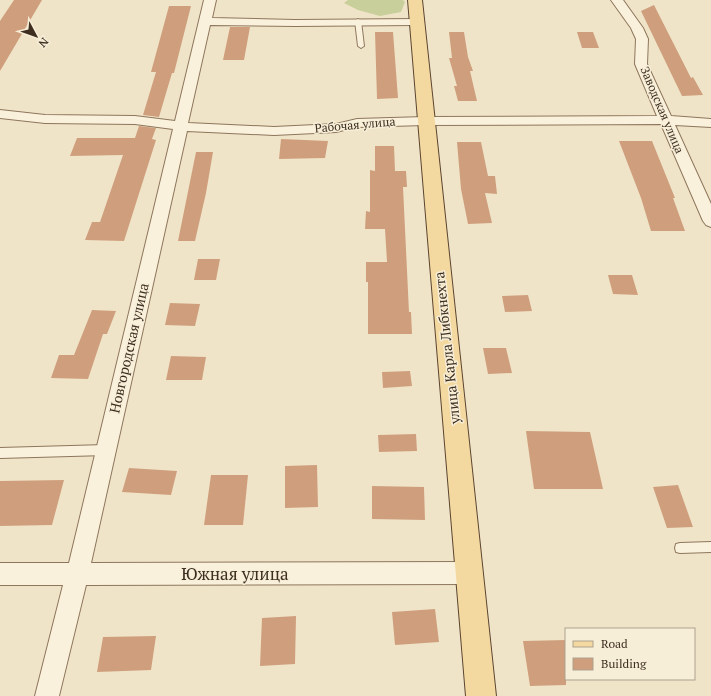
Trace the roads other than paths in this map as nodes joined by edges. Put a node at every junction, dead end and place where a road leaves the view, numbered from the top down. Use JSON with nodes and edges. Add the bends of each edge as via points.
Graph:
{"nodes":[{"id":1,"x":210,"y":0,"type":"edge"},
{"id":2,"x":414,"y":0,"type":"edge"},
{"id":3,"x":617,"y":0,"type":"edge"},
{"id":4,"x":205,"y":21,"type":"junction"},
{"id":5,"x":358,"y":21,"type":"junction"},
{"id":6,"x":416,"y":22,"type":"junction"},
{"id":7,"x":361,"y":46,"type":"dead end"},
{"id":8,"x":0,"y":114,"type":"edge"},
{"id":9,"x":665,"y":120,"type":"junction"},
{"id":10,"x":425,"y":121,"type":"junction"},
{"id":11,"x":711,"y":123,"type":"edge"},
{"id":12,"x":180,"y":126,"type":"junction"},
{"id":13,"x":711,"y":221,"type":"edge"},
{"id":14,"x":106,"y":450,"type":"junction"},
{"id":15,"x":0,"y":453,"type":"edge"},
{"id":16,"x":711,"y":547,"type":"edge"},
{"id":17,"x":680,"y":548,"type":"dead end"},
{"id":18,"x":469,"y":573,"type":"junction"},
{"id":19,"x":0,"y":574,"type":"edge"},
{"id":20,"x":77,"y":575,"type":"junction"},
{"id":21,"x":47,"y":696,"type":"edge"},
{"id":22,"x":481,"y":696,"type":"edge"}],
"edges":[{"from":1,"to":4,"type":"street","name":"Новгородская улица"},
{"from":2,"to":6,"type":"main road","name":"улица Карла Либкнехта"},
{"from":3,"to":9,"type":"street","name":"Заводская улица","via":[[642,39],[641,64]]},
{"from":4,"to":5,"type":"street"},
{"from":4,"to":12,"type":"street","name":"Новгородская улица"},
{"from":5,"to":6,"type":"street"},
{"from":5,"to":7,"type":"lane"},
{"from":6,"to":10,"type":"main road","name":"улица Карла Либкнехта"},
{"from":8,"to":12,"type":"street","name":"Рабочая улица","via":[[44,119],[135,120]]},
{"from":9,"to":10,"type":"street","name":"Рабочая улица"},
{"from":9,"to":11,"type":"street","name":"Рабочая улица"},
{"from":9,"to":13,"type":"street","name":"Заводская улица"},
{"from":10,"to":12,"type":"street","name":"Рабочая улица","via":[[357,123],[336,128],[274,131]]},
{"from":10,"to":18,"type":"main road","name":"улица Карла Либкнехта"},
{"from":12,"to":14,"type":"street","name":"Новгородская улица"},
{"from":14,"to":15,"type":"lane"},
{"from":14,"to":20,"type":"street","name":"Новгородская улица"},
{"from":16,"to":17,"type":"lane"},
{"from":18,"to":20,"type":"street","name":"Южная улица"},
{"from":18,"to":22,"type":"main road","name":"улица Карла Либкнехта"},
{"from":19,"to":20,"type":"street","name":"Южная улица"},
{"from":20,"to":21,"type":"street","name":"Новгородская улица"}]}
